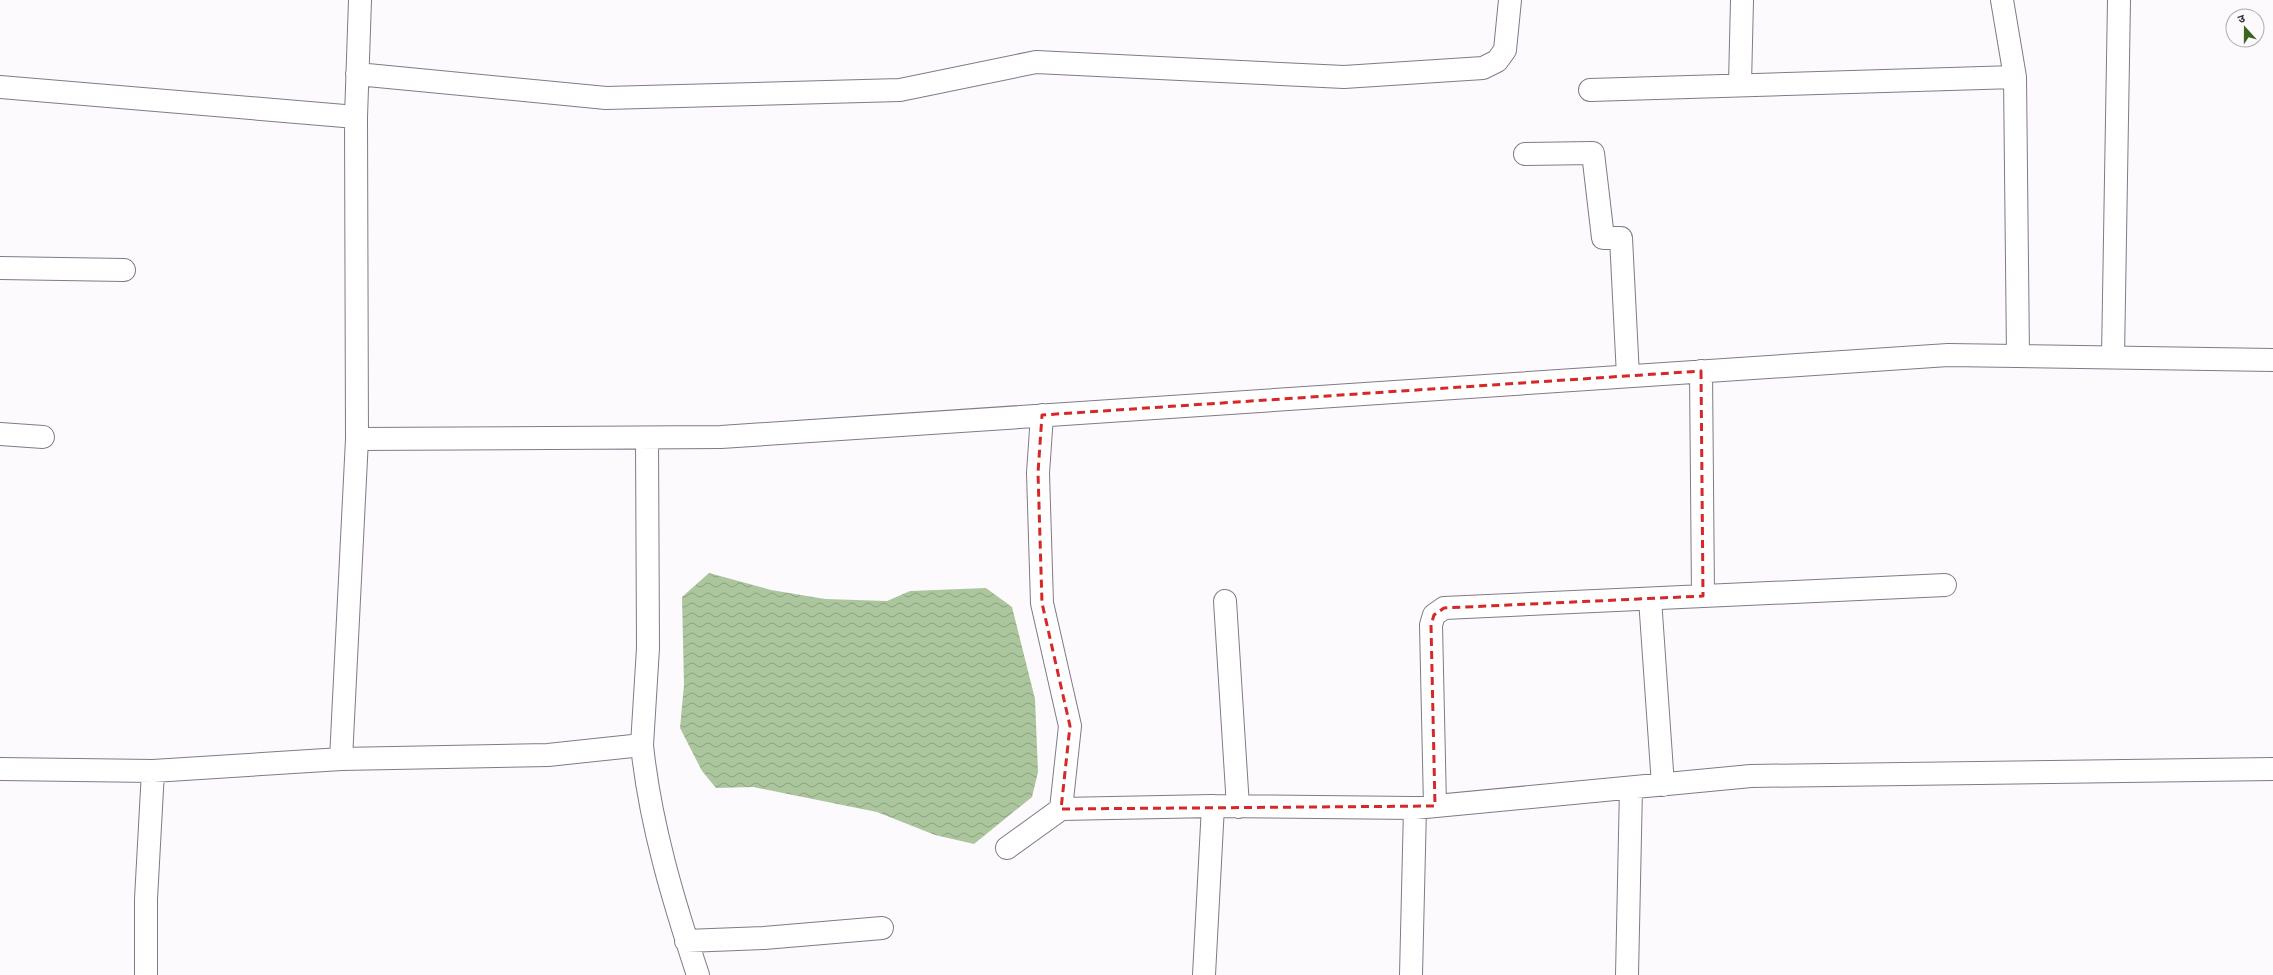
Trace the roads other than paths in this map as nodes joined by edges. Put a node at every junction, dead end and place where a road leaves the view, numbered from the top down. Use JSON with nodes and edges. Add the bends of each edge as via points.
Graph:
{"nodes":[{"id":1,"x":360,"y":0,"type":"edge"},
{"id":2,"x":1510,"y":0,"type":"edge"},
{"id":3,"x":1742,"y":0,"type":"edge"},
{"id":4,"x":2002,"y":0,"type":"edge"},
{"id":5,"x":2119,"y":0,"type":"edge"},
{"id":6,"x":357,"y":74,"type":"junction"},
{"id":7,"x":2015,"y":77,"type":"junction"},
{"id":8,"x":1740,"y":84,"type":"junction"},
{"id":9,"x":0,"y":87,"type":"edge"},
{"id":10,"x":1590,"y":90,"type":"dead end"},
{"id":11,"x":356,"y":117,"type":"junction"},
{"id":12,"x":1526,"y":154,"type":"dead end"},
{"id":13,"x":0,"y":268,"type":"edge"},
{"id":14,"x":124,"y":270,"type":"dead end"},
{"id":15,"x":2018,"y":356,"type":"junction"},
{"id":16,"x":2113,"y":358,"type":"junction"},
{"id":17,"x":2273,"y":360,"type":"edge"},
{"id":18,"x":1702,"y":372,"type":"junction"},
{"id":19,"x":1628,"y":376,"type":"junction"},
{"id":20,"x":1042,"y":415,"type":"junction"},
{"id":21,"x":0,"y":434,"type":"edge"},
{"id":22,"x":42,"y":437,"type":"dead end"},
{"id":23,"x":357,"y":438,"type":"junction"},
{"id":24,"x":647,"y":438,"type":"junction"},
{"id":25,"x":1945,"y":585,"type":"dead end"},
{"id":26,"x":1703,"y":596,"type":"junction"},
{"id":27,"x":1650,"y":599,"type":"junction"},
{"id":28,"x":1225,"y":601,"type":"dead end"},
{"id":29,"x":642,"y":745,"type":"junction"},
{"id":30,"x":341,"y":760,"type":"junction"},
{"id":31,"x":0,"y":769,"type":"edge"},
{"id":32,"x":2273,"y":769,"type":"edge"},
{"id":33,"x":153,"y":771,"type":"junction"},
{"id":34,"x":1663,"y":785,"type":"junction"},
{"id":35,"x":1631,"y":788,"type":"junction"},
{"id":36,"x":1213,"y":806,"type":"junction"},
{"id":37,"x":1238,"y":807,"type":"junction"},
{"id":38,"x":1425,"y":808,"type":"junction"},
{"id":39,"x":1061,"y":809,"type":"junction"},
{"id":40,"x":1006,"y":848,"type":"dead end"},
{"id":41,"x":882,"y":928,"type":"dead end"},
{"id":42,"x":686,"y":941,"type":"junction"},
{"id":43,"x":146,"y":975,"type":"edge"},
{"id":44,"x":698,"y":975,"type":"edge"},
{"id":45,"x":1204,"y":975,"type":"edge"},
{"id":46,"x":1411,"y":975,"type":"edge"},
{"id":47,"x":1627,"y":975,"type":"edge"}],
"edges":[{"from":1,"to":6,"type":"street"},
{"from":2,"to":6,"type":"street","via":[[1505,50],[1497,61],[1483,68],[1344,77],[1036,62],[900,90],[606,98]]},
{"from":3,"to":8,"type":"street"},
{"from":4,"to":7,"type":"street"},
{"from":5,"to":16,"type":"street"},
{"from":6,"to":11,"type":"street"},
{"from":7,"to":8,"type":"street"},
{"from":7,"to":15,"type":"street"},
{"from":8,"to":10,"type":"street"},
{"from":9,"to":11,"type":"street"},
{"from":11,"to":23,"type":"street"},
{"from":12,"to":19,"type":"street","via":[[1593,153],[1603,238],[1621,238]]},
{"from":13,"to":14,"type":"street"},
{"from":15,"to":16,"type":"street"},
{"from":15,"to":18,"type":"street","via":[[1948,355]]},
{"from":16,"to":17,"type":"street"},
{"from":18,"to":19,"type":"street"},
{"from":18,"to":26,"type":"street"},
{"from":19,"to":20,"type":"street"},
{"from":20,"to":24,"type":"street","via":[[721,437]]},
{"from":20,"to":39,"type":"street","via":[[1038,473],[1042,603],[1070,726]]},
{"from":21,"to":22,"type":"street"},
{"from":23,"to":24,"type":"street"},
{"from":23,"to":30,"type":"street"},
{"from":24,"to":29,"type":"street","via":[[648,648]]},
{"from":25,"to":26,"type":"street"},
{"from":26,"to":27,"type":"street"},
{"from":27,"to":34,"type":"street"},
{"from":27,"to":38,"type":"street","via":[[1444,608],[1434,615],[1431,625]]},
{"from":28,"to":37,"type":"street"},
{"from":29,"to":30,"type":"street","via":[[548,754]]},
{"from":29,"to":42,"type":"street","via":[[647,793]]},
{"from":30,"to":33,"type":"street"},
{"from":31,"to":33,"type":"street"},
{"from":32,"to":34,"type":"street","via":[[1751,776]]},
{"from":33,"to":43,"type":"street","via":[[146,899]]},
{"from":34,"to":35,"type":"street"},
{"from":35,"to":38,"type":"street"},
{"from":35,"to":47,"type":"street"},
{"from":36,"to":37,"type":"street"},
{"from":36,"to":39,"type":"street"},
{"from":36,"to":45,"type":"street"},
{"from":37,"to":38,"type":"street"},
{"from":38,"to":46,"type":"street"},
{"from":39,"to":40,"type":"street"},
{"from":41,"to":42,"type":"street","via":[[764,938]]},
{"from":42,"to":44,"type":"street"}]}
